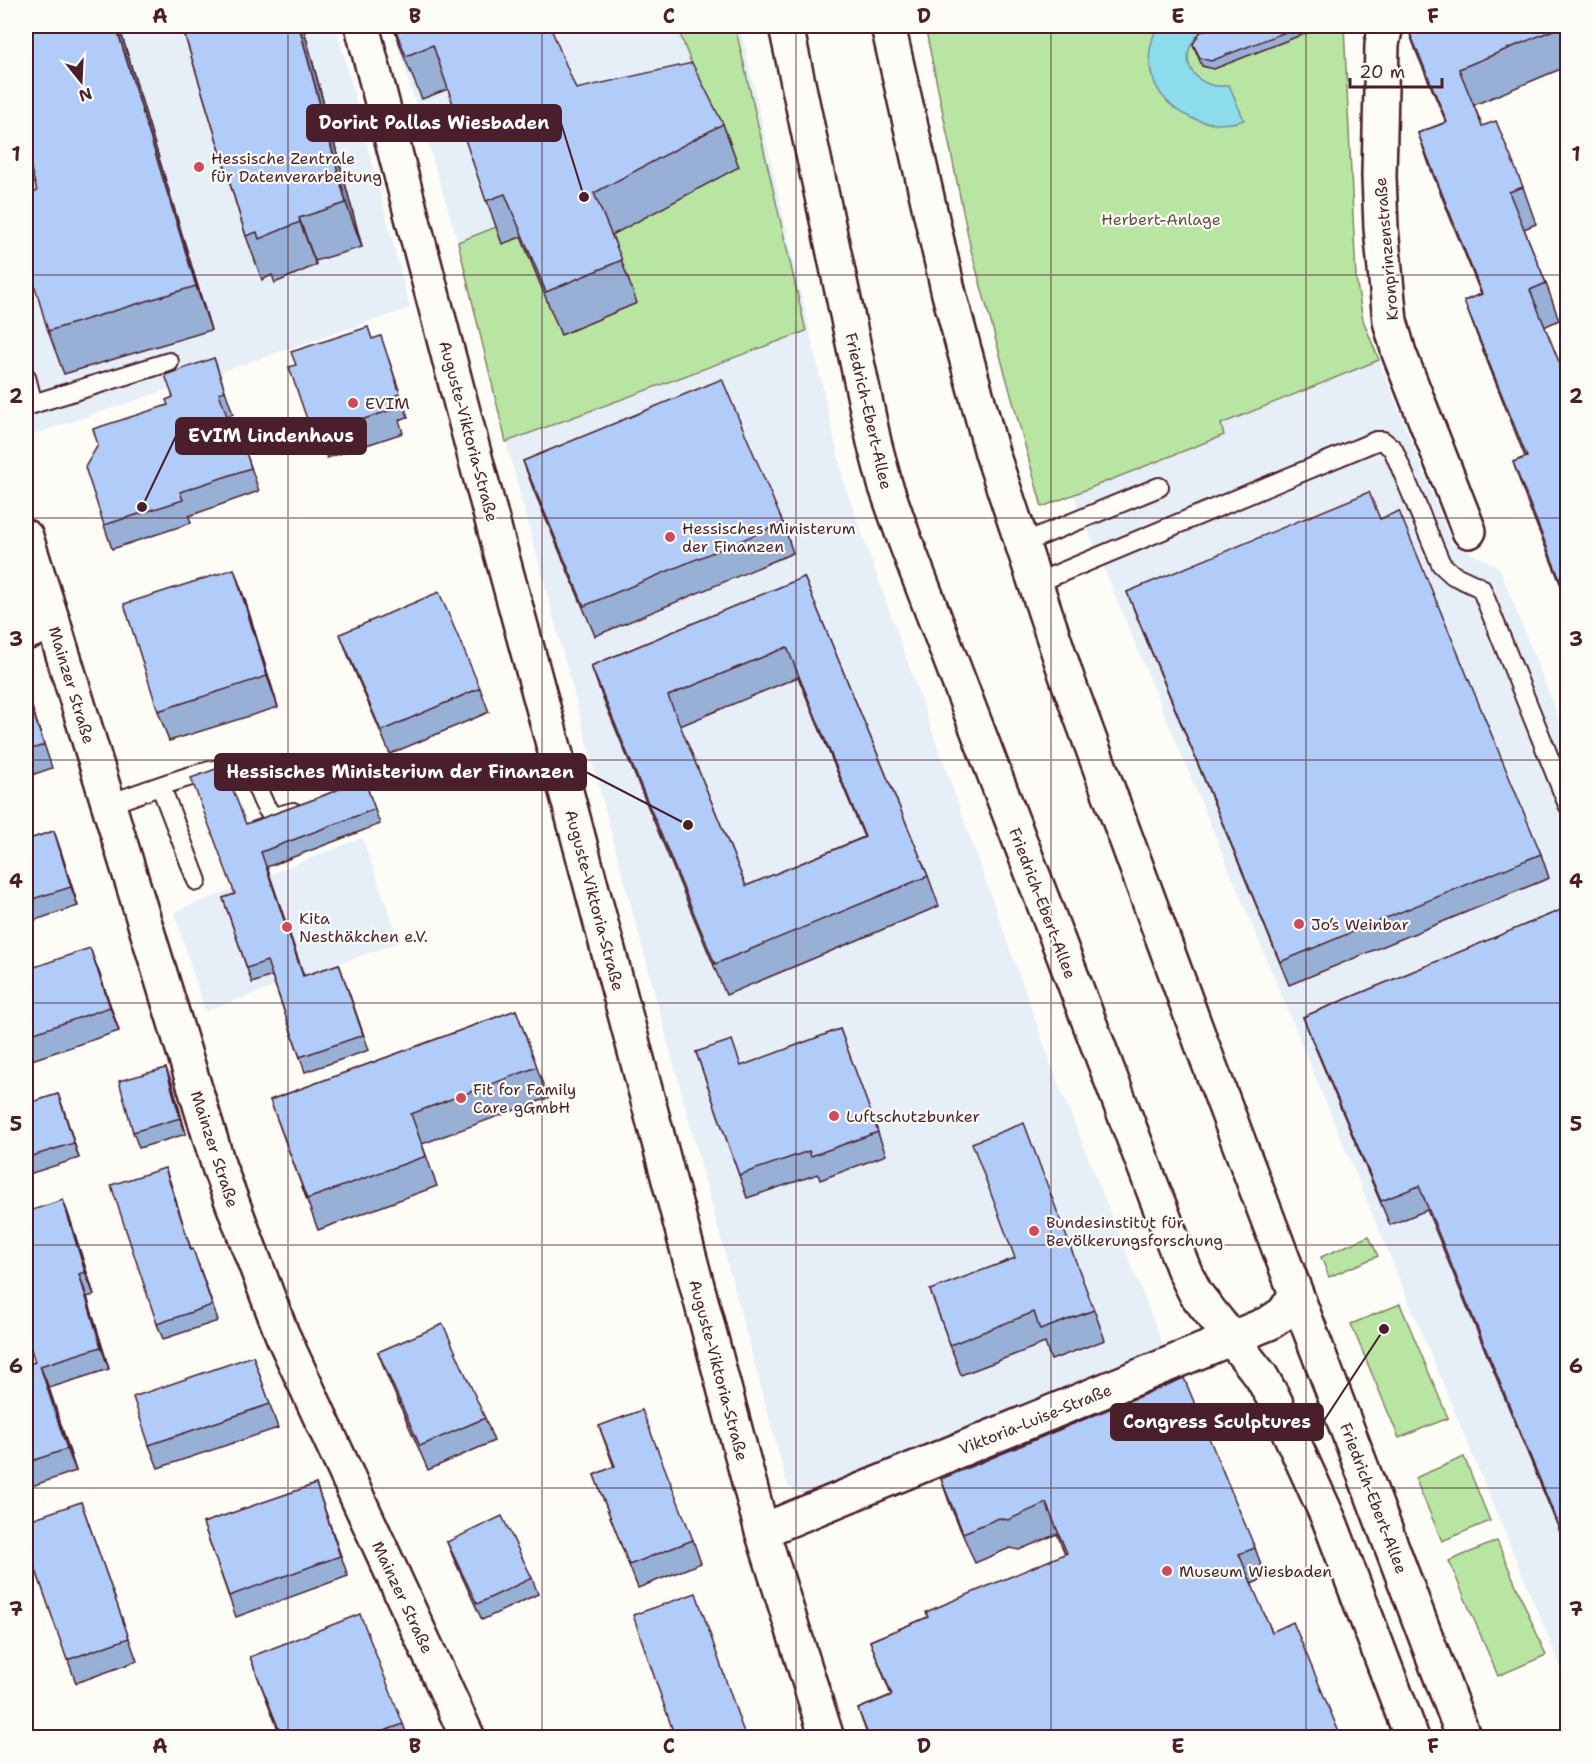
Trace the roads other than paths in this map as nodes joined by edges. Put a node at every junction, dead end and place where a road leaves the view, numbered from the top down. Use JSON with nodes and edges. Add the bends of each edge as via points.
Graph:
{"nodes":[{"id":1,"x":362,"y":26,"type":"edge"},
{"id":2,"x":786,"y":26,"type":"edge"},
{"id":3,"x":888,"y":26,"type":"edge"},
{"id":4,"x":1386,"y":26,"type":"edge"},
{"id":5,"x":168,"y":362,"type":"dead end"},
{"id":6,"x":26,"y":377,"type":"edge"},
{"id":7,"x":29,"y":405,"type":"edge"},
{"id":8,"x":1159,"y":487,"type":"dead end"},
{"id":9,"x":1468,"y":531,"type":"dead end"},
{"id":10,"x":26,"y":537,"type":"edge"},
{"id":11,"x":1023,"y":543,"type":"junction"},
{"id":12,"x":1036,"y":583,"type":"junction"},
{"id":13,"x":39,"y":627,"type":"edge"},
{"id":14,"x":161,"y":787,"type":"junction"},
{"id":15,"x":109,"y":804,"type":"junction"},
{"id":16,"x":1568,"y":805,"type":"edge"},
{"id":17,"x":306,"y":807,"type":"edge"},
{"id":18,"x":197,"y":881,"type":"dead end"},
{"id":19,"x":1296,"y":1294,"type":"junction"},
{"id":20,"x":1231,"y":1338,"type":"junction"},
{"id":21,"x":762,"y":1531,"type":"junction"},
{"id":22,"x":468,"y":1737,"type":"edge"},
{"id":23,"x":827,"y":1737,"type":"edge"},
{"id":24,"x":1412,"y":1737,"type":"edge"},
{"id":25,"x":1464,"y":1737,"type":"edge"}],
"edges":[{"from":1,"to":21,"type":"street","name":"Auguste-Viktoria-Straße"},
{"from":2,"to":20,"type":"street","name":"Friedrich-Ebert-Allee","via":[[885,484],[1184,1270],[1196,1294]]},
{"from":3,"to":11,"type":"street","name":"Friedrich-Ebert-Allee","via":[[949,294],[992,453]]},
{"from":4,"to":9,"type":"street","name":"Kronprinzenstraße","via":[[1382,44],[1379,176],[1390,321]]},
{"from":5,"to":7,"type":"lane"},
{"from":6,"to":7,"type":"lane"},
{"from":8,"to":11,"type":"lane"},
{"from":10,"to":13,"type":"street","name":"Mainzer Straße"},
{"from":11,"to":12,"type":"street","name":"Friedrich-Ebert-Allee"},
{"from":12,"to":16,"type":"lane","via":[[1383,441],[1393,449],[1441,564],[1453,575],[1481,588]]},
{"from":12,"to":19,"type":"street","name":"Friedrich-Ebert-Allee","via":[[1068,681]]},
{"from":13,"to":15,"type":"street","name":"Mainzer Straße"},
{"from":14,"to":15,"type":"lane"},
{"from":14,"to":17,"type":"lane","via":[[234,768],[247,773],[267,812],[274,817]]},
{"from":14,"to":18,"type":"lane"},
{"from":15,"to":22,"type":"street","name":"Mainzer Straße","via":[[219,1167],[282,1334]]},
{"from":19,"to":20,"type":"street","name":"Viktoria-Luise-Straße","via":[[1279,1317]]},
{"from":19,"to":25,"type":"street","name":"Friedrich-Ebert-Allee"},
{"from":20,"to":21,"type":"street","name":"Viktoria-Luise-Straße"},
{"from":20,"to":24,"type":"street","name":"Friedrich-Ebert-Allee","via":[[1262,1376],[1279,1409],[1330,1522]]},
{"from":21,"to":23,"type":"street","name":"Auguste-Viktoria-Straße"}]}
